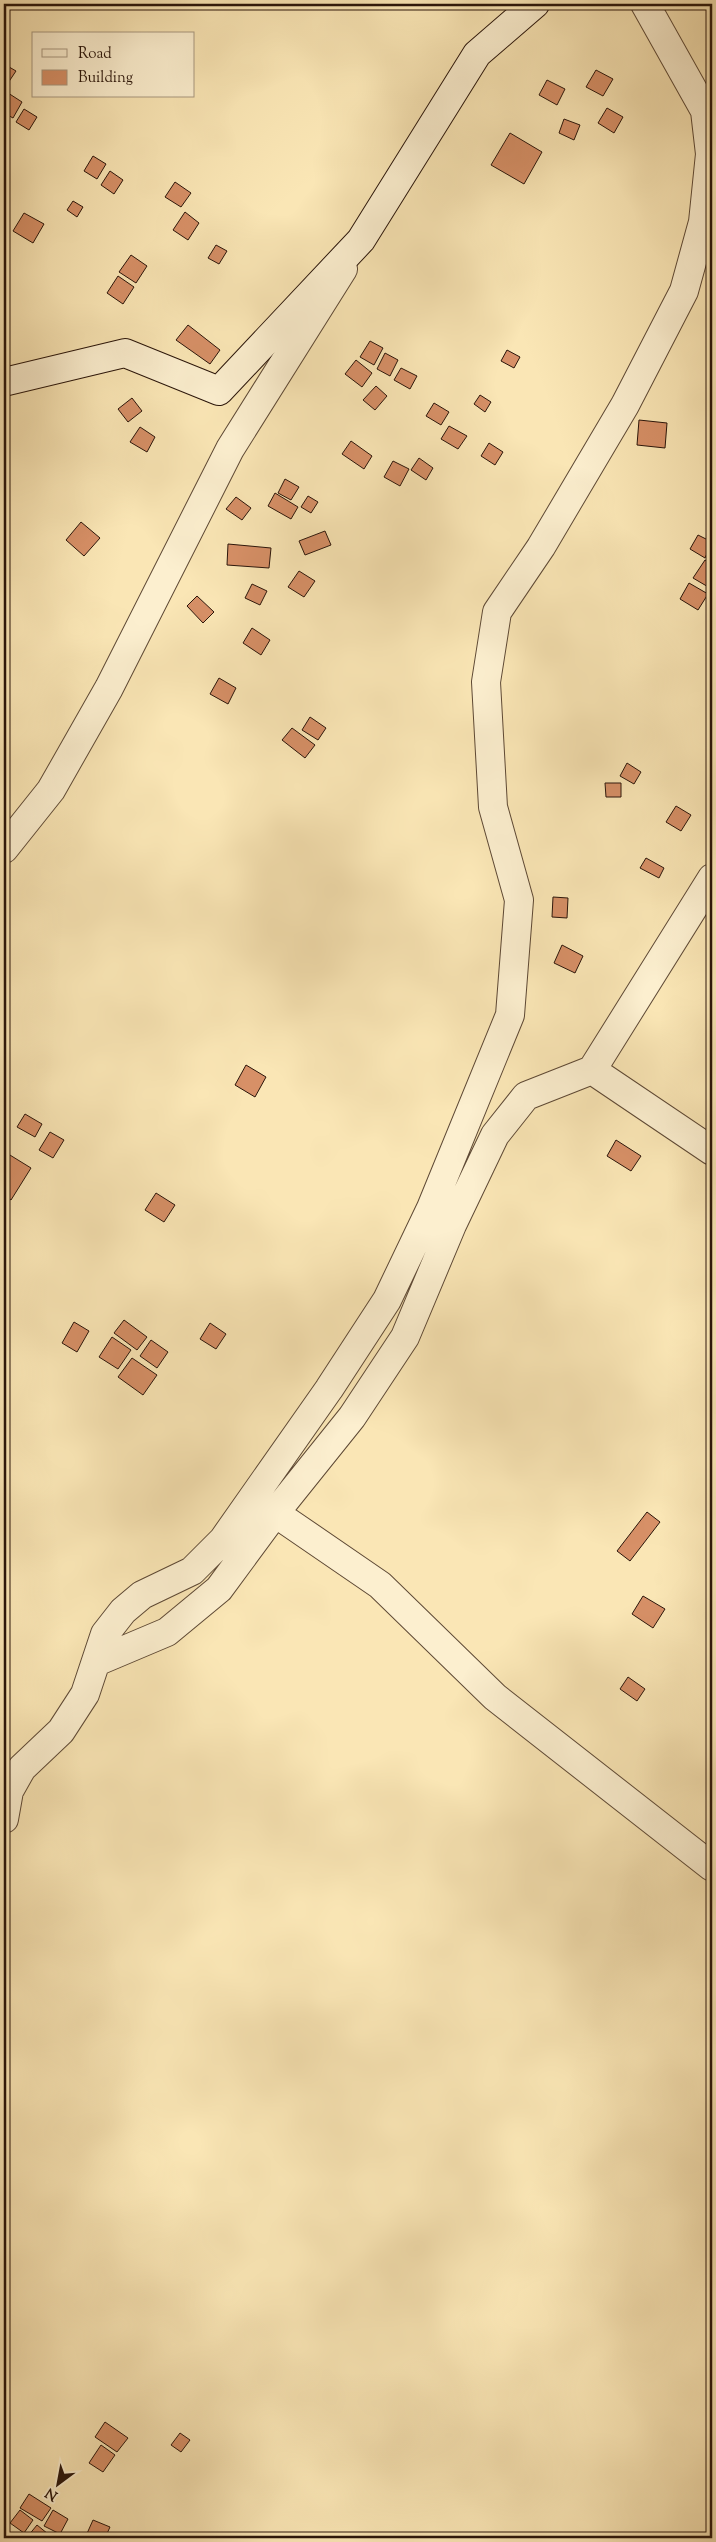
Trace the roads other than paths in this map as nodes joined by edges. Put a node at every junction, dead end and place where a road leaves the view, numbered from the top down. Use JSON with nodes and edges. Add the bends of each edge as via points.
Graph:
{"nodes":[{"id":1,"x":535,"y":4,"type":"edge"},
{"id":2,"x":645,"y":4,"type":"edge"},
{"id":3,"x":361,"y":240,"type":"junction"},
{"id":4,"x":4,"y":382,"type":"edge"},
{"id":5,"x":4,"y":849,"type":"edge"},
{"id":6,"x":712,"y":878,"type":"edge"},
{"id":7,"x":592,"y":1070,"type":"junction"},
{"id":8,"x":712,"y":1151,"type":"edge"},
{"id":9,"x":275,"y":1513,"type":"junction"},
{"id":10,"x":96,"y":1662,"type":"junction"},
{"id":11,"x":4,"y":1819,"type":"edge"},
{"id":12,"x":712,"y":1867,"type":"edge"}],
"edges":[{"from":1,"to":3,"type":"street","via":[[477,54]]},
{"from":2,"to":10,"type":"street","via":[[705,111],[710,154],[703,222],[684,291],[625,404],[541,547],[497,612],[486,682],[493,807],[519,900],[510,1015],[431,1208],[387,1300],[223,1540],[192,1571],[142,1595],[123,1611],[105,1634]]},
{"from":3,"to":4,"type":"street","via":[[219,392],[126,353]]},
{"from":3,"to":5,"type":"street","via":[[230,449],[109,688],[51,790]]},
{"from":6,"to":7,"type":"street"},
{"from":7,"to":8,"type":"street"},
{"from":7,"to":9,"type":"street","via":[[526,1096],[495,1135],[452,1225],[405,1337],[352,1417]]},
{"from":9,"to":10,"type":"street","via":[[219,1590],[167,1632]]},
{"from":9,"to":12,"type":"street","via":[[380,1585],[495,1697]]},
{"from":10,"to":11,"type":"street","via":[[85,1694],[61,1731],[22,1768],[9,1791]]}]}
